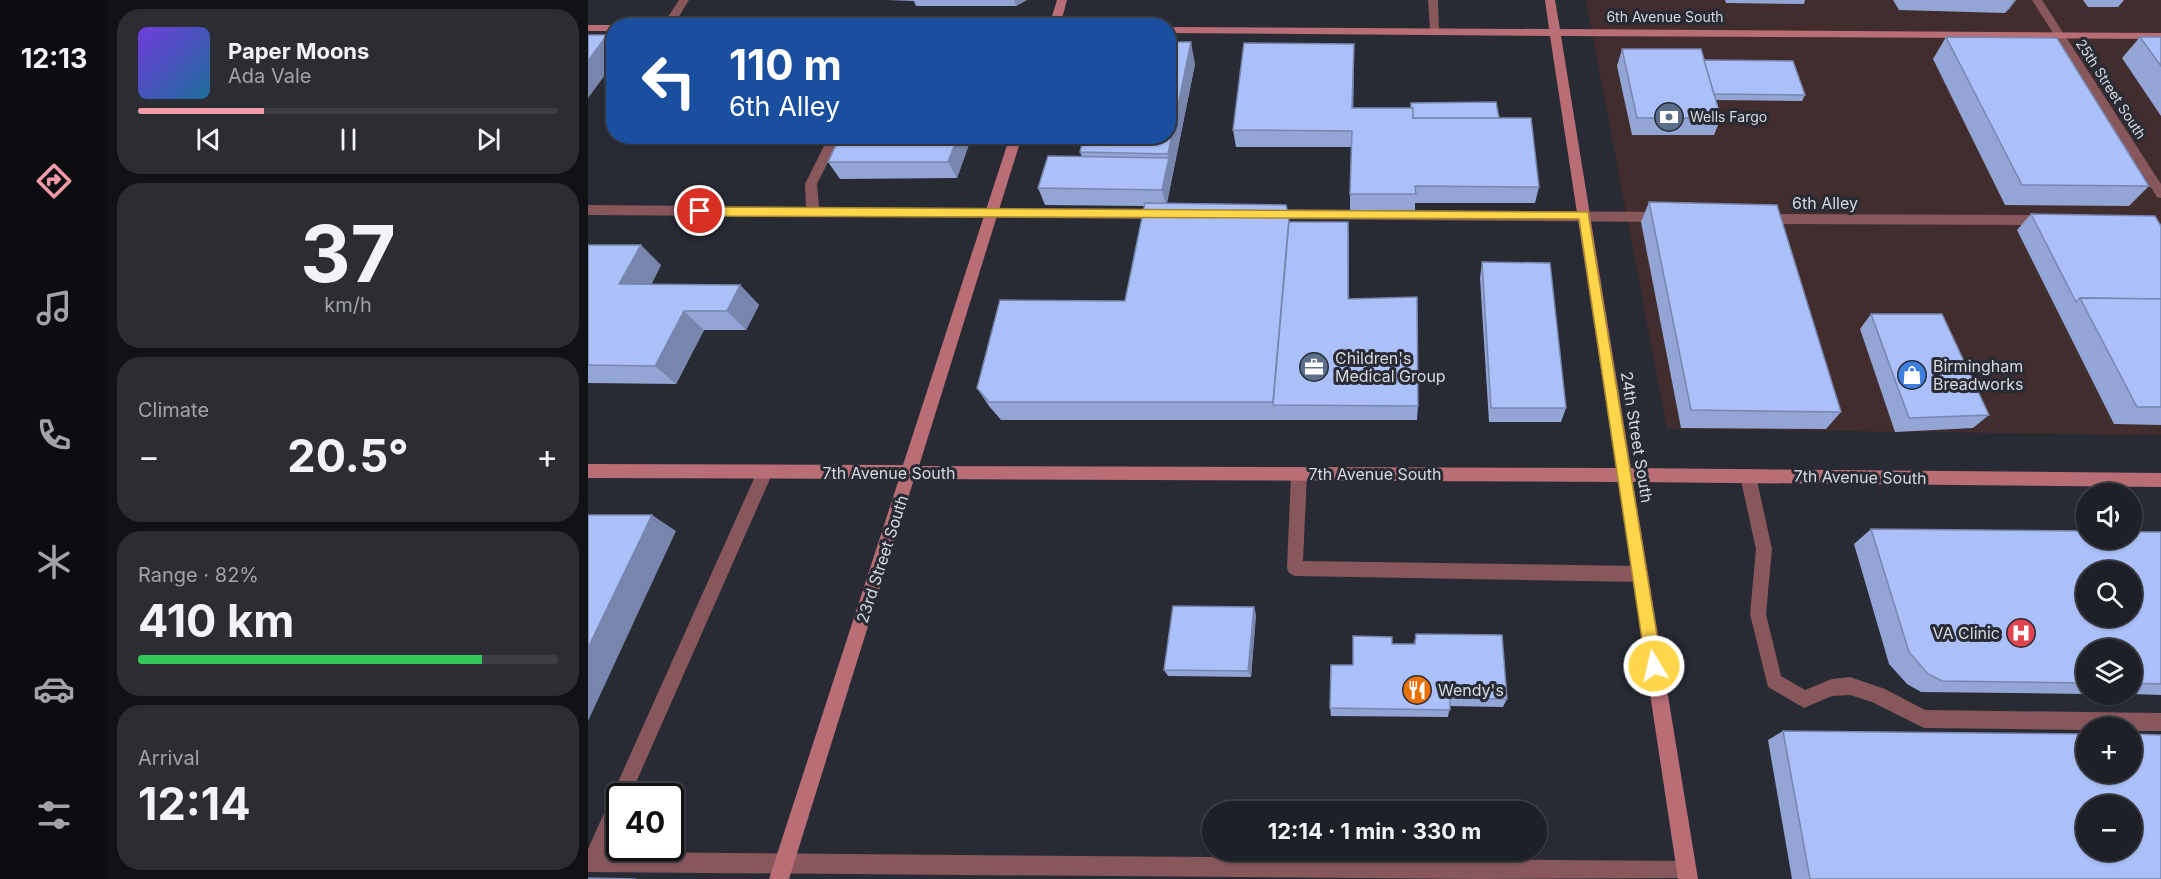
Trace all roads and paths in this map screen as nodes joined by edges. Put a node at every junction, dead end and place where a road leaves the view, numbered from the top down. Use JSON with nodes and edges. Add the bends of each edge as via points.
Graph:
{"nodes":[{"id":1,"x":684,"y":0,"type":"edge"},
{"id":2,"x":1062,"y":0,"type":"edge"},
{"id":3,"x":1433,"y":0,"type":"edge"},
{"id":4,"x":1550,"y":0,"type":"edge"},
{"id":5,"x":2037,"y":0,"type":"edge"},
{"id":6,"x":672,"y":18,"type":"edge"},
{"id":7,"x":1056,"y":18,"type":"edge"},
{"id":8,"x":588,"y":28,"type":"edge"},
{"id":9,"x":606,"y":28,"type":"edge"},
{"id":10,"x":1176,"y":30,"type":"edge"},
{"id":11,"x":1435,"y":31,"type":"junction"},
{"id":12,"x":1555,"y":32,"type":"junction"},
{"id":13,"x":2058,"y":36,"type":"junction"},
{"id":14,"x":2161,"y":36,"type":"edge"},
{"id":15,"x":831,"y":144,"type":"edge"},
{"id":16,"x":1014,"y":144,"type":"edge"},
{"id":17,"x":2161,"y":194,"type":"edge"},
{"id":18,"x":588,"y":210,"type":"edge"},
{"id":19,"x":813,"y":212,"type":"junction"},
{"id":20,"x":992,"y":214,"type":"junction"},
{"id":21,"x":1176,"y":214,"type":"edge"},
{"id":22,"x":1260,"y":214,"type":"edge"},
{"id":23,"x":1584,"y":215,"type":"junction"},
{"id":24,"x":1676,"y":217,"type":"edge"},
{"id":25,"x":1745,"y":218,"type":"edge"},
{"id":26,"x":2054,"y":220,"type":"edge"},
{"id":27,"x":588,"y":471,"type":"edge"},
{"id":28,"x":765,"y":472,"type":"junction"},
{"id":29,"x":910,"y":474,"type":"junction"},
{"id":30,"x":1299,"y":474,"type":"junction"},
{"id":31,"x":1624,"y":475,"type":"junction"},
{"id":32,"x":1748,"y":476,"type":"junction"},
{"id":33,"x":2161,"y":480,"type":"edge"},
{"id":34,"x":1640,"y":574,"type":"junction"},
{"id":35,"x":2161,"y":722,"type":"edge"},
{"id":36,"x":627,"y":783,"type":"edge"},
{"id":37,"x":606,"y":828,"type":"edge"},
{"id":38,"x":590,"y":862,"type":"edge"},
{"id":39,"x":782,"y":871,"type":"edge"},
{"id":40,"x":1687,"y":875,"type":"edge"}],
"edges":[{"from":1,"to":6,"type":"street"},
{"from":2,"to":7,"type":"street"},
{"from":3,"to":11,"type":"street"},
{"from":4,"to":12,"type":"street","name":"24th Street South"},
{"from":5,"to":13,"type":"street","name":"25th Street South"},
{"from":8,"to":9,"type":"street"},
{"from":10,"to":11,"type":"street","name":"6th Avenue South"},
{"from":11,"to":12,"type":"street","name":"6th Avenue South"},
{"from":12,"to":13,"type":"street","name":"6th Avenue South"},
{"from":12,"to":23,"type":"street","name":"24th Street South"},
{"from":13,"to":14,"type":"street","name":"6th Avenue South"},
{"from":13,"to":17,"type":"street","name":"25th Street South"},
{"from":15,"to":19,"type":"street","via":[[812,184]]},
{"from":16,"to":20,"type":"street","name":"23rd Street South"},
{"from":18,"to":19,"type":"street"},
{"from":19,"to":20,"type":"street"},
{"from":20,"to":21,"type":"street"},
{"from":20,"to":29,"type":"street","name":"23rd Street South"},
{"from":22,"to":23,"type":"street"},
{"from":23,"to":24,"type":"street"},
{"from":23,"to":31,"type":"street","name":"24th Street South"},
{"from":25,"to":26,"type":"street","name":"6th Alley"},
{"from":27,"to":28,"type":"street","name":"7th Avenue South"},
{"from":28,"to":29,"type":"street","name":"7th Avenue South"},
{"from":28,"to":36,"type":"street"},
{"from":29,"to":30,"type":"street","name":"7th Avenue South"},
{"from":29,"to":39,"type":"street","name":"23rd Street South"},
{"from":30,"to":31,"type":"street","name":"7th Avenue South"},
{"from":30,"to":34,"type":"street","via":[[1295,568]]},
{"from":31,"to":32,"type":"street","name":"7th Avenue South"},
{"from":31,"to":34,"type":"street","name":"24th Street South"},
{"from":32,"to":33,"type":"street","name":"7th Avenue South"},
{"from":32,"to":35,"type":"street","via":[[1764,549],[1758,614],[1774,681],[1804,699],[1849,686],[1924,719]]},
{"from":34,"to":40,"type":"street","name":"24th Street South"},
{"from":37,"to":38,"type":"street"},
{"from":38,"to":39,"type":"street"},
{"from":39,"to":40,"type":"street"}]}
